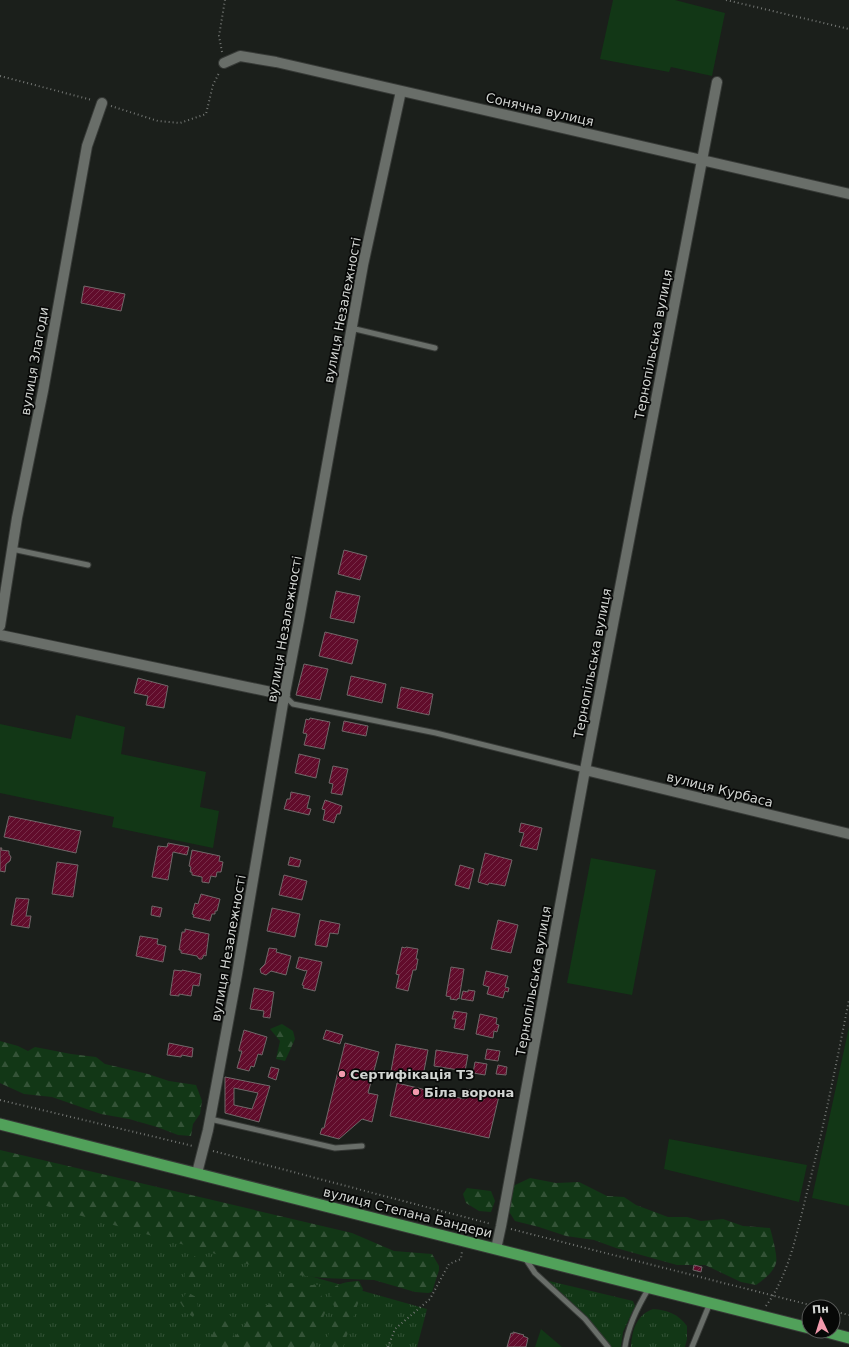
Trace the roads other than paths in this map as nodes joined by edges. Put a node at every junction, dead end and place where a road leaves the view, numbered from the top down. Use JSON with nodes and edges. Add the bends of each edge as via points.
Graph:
{"nodes":[{"id":1,"x":224,"y":63,"type":"road end"},
{"id":2,"x":717,"y":82,"type":"dead end"},
{"id":3,"x":401,"y":91,"type":"junction"},
{"id":4,"x":102,"y":103,"type":"road end"},
{"id":5,"x":701,"y":161,"type":"junction"},
{"id":6,"x":849,"y":194,"type":"edge"},
{"id":7,"x":351,"y":328,"type":"junction"},
{"id":8,"x":435,"y":348,"type":"dead end"},
{"id":9,"x":12,"y":549,"type":"junction"},
{"id":10,"x":88,"y":565,"type":"dead end"},
{"id":11,"x":0,"y":626,"type":"edge"},
{"id":12,"x":0,"y":635,"type":"edge"},
{"id":13,"x":285,"y":695,"type":"junction"},
{"id":14,"x":585,"y":770,"type":"junction"},
{"id":15,"x":849,"y":834,"type":"edge"},
{"id":16,"x":210,"y":1119,"type":"junction"},
{"id":17,"x":0,"y":1124,"type":"edge"},
{"id":18,"x":362,"y":1146,"type":"dead end"},
{"id":19,"x":197,"y":1173,"type":"junction"},
{"id":20,"x":496,"y":1249,"type":"junction"},
{"id":21,"x":521,"y":1255,"type":"junction"},
{"id":22,"x":649,"y":1287,"type":"junction"},
{"id":23,"x":710,"y":1302,"type":"junction"},
{"id":24,"x":801,"y":1326,"type":"edge"},
{"id":25,"x":608,"y":1347,"type":"edge"},
{"id":26,"x":625,"y":1347,"type":"edge"},
{"id":27,"x":692,"y":1347,"type":"edge"}],
"edges":[{"from":1,"to":3,"type":"street","name":"Сонячна вулиця","via":[[240,56]]},
{"from":2,"to":5,"type":"street","name":"Тернопільська вулиця"},
{"from":3,"to":5,"type":"street","name":"Сонячна вулиця"},
{"from":3,"to":7,"type":"street","name":"вулиця Незалежності"},
{"from":4,"to":9,"type":"street","name":"вулиця Злагоди","via":[[87,146]]},
{"from":5,"to":6,"type":"street","name":"Сонячна вулиця"},
{"from":5,"to":14,"type":"street","name":"Тернопільська вулиця"},
{"from":7,"to":8,"type":"lane"},
{"from":7,"to":13,"type":"street","name":"вулиця Незалежності"},
{"from":9,"to":10,"type":"lane"},
{"from":9,"to":11,"type":"street","name":"вулиця Злагоди"},
{"from":12,"to":13,"type":"street"},
{"from":13,"to":14,"type":"lane","via":[[293,704],[436,733]]},
{"from":13,"to":16,"type":"street","name":"вулиця Незалежності"},
{"from":14,"to":15,"type":"street","name":"вулиця Курбаса"},
{"from":14,"to":20,"type":"street","name":"Тернопільська вулиця"},
{"from":16,"to":18,"type":"lane","via":[[335,1148]]},
{"from":16,"to":19,"type":"street","name":"вулиця Незалежності"},
{"from":17,"to":19,"type":"highway","name":"вулиця Степана Бандери"},
{"from":19,"to":20,"type":"highway","name":"вулиця Степана Бандери"},
{"from":20,"to":21,"type":"highway","name":"вулиця Степана Бандери"},
{"from":21,"to":22,"type":"highway","name":"вулиця Степана Бандери"},
{"from":21,"to":25,"type":"lane","via":[[528,1260],[535,1273],[585,1319]]},
{"from":22,"to":23,"type":"highway","name":"вулиця Степана Бандери"},
{"from":22,"to":26,"type":"lane","via":[[630,1325]]},
{"from":23,"to":24,"type":"highway","name":"вулиця Степана Бандери"},
{"from":23,"to":27,"type":"lane"}]}
